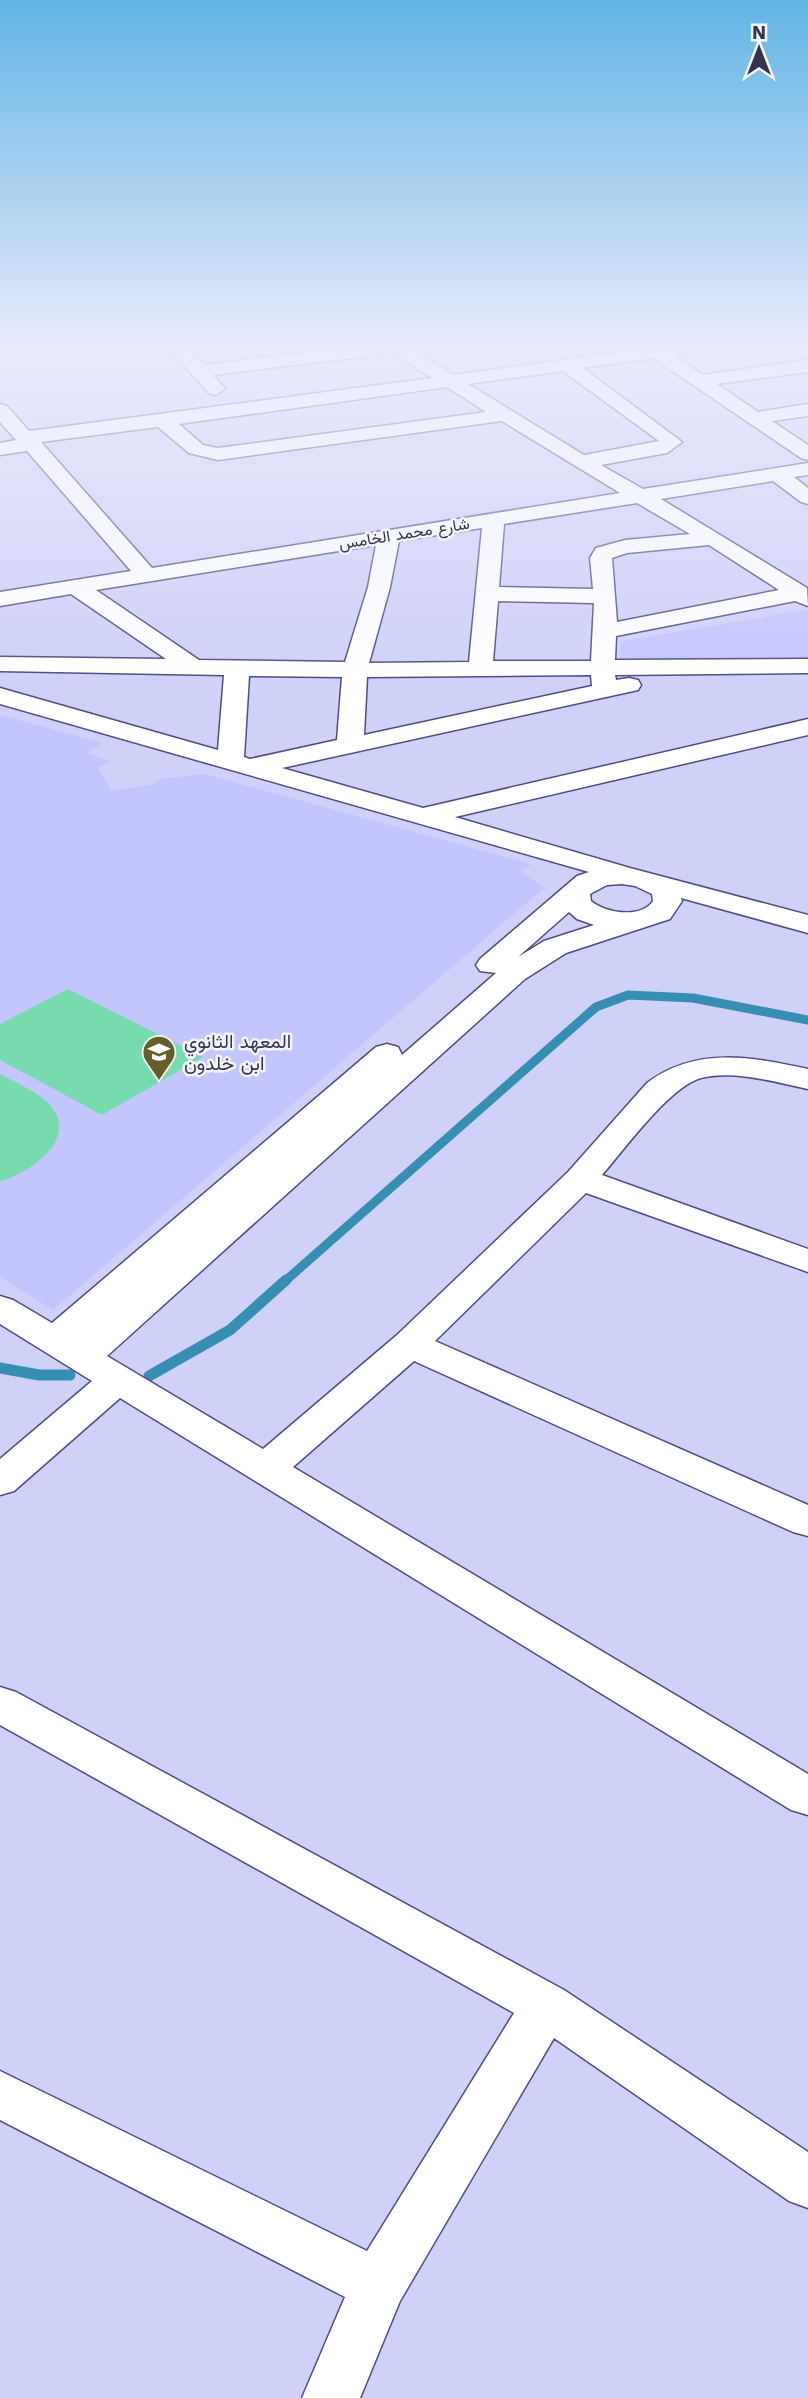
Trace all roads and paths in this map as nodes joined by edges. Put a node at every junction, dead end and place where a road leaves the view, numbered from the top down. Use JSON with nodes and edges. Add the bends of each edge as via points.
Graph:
{"nodes":[{"id":1,"x":41,"y":455,"type":"edge"},
{"id":2,"x":569,"y":455,"type":"edge"},
{"id":3,"x":624,"y":455,"type":"edge"},
{"id":4,"x":581,"y":462,"type":"junction"},
{"id":5,"x":808,"y":469,"type":"edge"},
{"id":6,"x":777,"y":474,"type":"junction"},
{"id":7,"x":640,"y":495,"type":"junction"},
{"id":8,"x":808,"y":498,"type":"edge"},
{"id":9,"x":494,"y":519,"type":"junction"},
{"id":10,"x":389,"y":535,"type":"junction"},
{"id":11,"x":713,"y":538,"type":"junction"},
{"id":12,"x":146,"y":575,"type":"junction"},
{"id":13,"x":74,"y":586,"type":"junction"},
{"id":14,"x":489,"y":594,"type":"junction"},
{"id":15,"x":605,"y":596,"type":"junction"},
{"id":16,"x":803,"y":596,"type":"edge"},
{"id":17,"x":0,"y":599,"type":"edge"},
{"id":18,"x":605,"y":631,"type":"junction"},
{"id":19,"x":0,"y":664,"type":"edge"},
{"id":20,"x":193,"y":667,"type":"junction"},
{"id":21,"x":237,"y":667,"type":"junction"},
{"id":22,"x":808,"y":667,"type":"edge"},
{"id":23,"x":355,"y":670,"type":"junction"},
{"id":24,"x":472,"y":670,"type":"junction"},
{"id":25,"x":603,"y":680,"type":"junction"},
{"id":26,"x":0,"y":696,"type":"edge"},
{"id":27,"x":463,"y":720,"type":"junction"},
{"id":28,"x":806,"y":730,"type":"edge"},
{"id":29,"x":350,"y":744,"type":"junction"},
{"id":30,"x":238,"y":765,"type":"junction"},
{"id":31,"x":418,"y":817,"type":"junction"},
{"id":32,"x":519,"y":845,"type":"junction"},
{"id":33,"x":639,"y":877,"type":"junction"},
{"id":34,"x":576,"y":890,"type":"junction"},
{"id":35,"x":640,"y":919,"type":"junction"},
{"id":36,"x":808,"y":924,"type":"edge"},
{"id":37,"x":808,"y":939,"type":"edge"},
{"id":38,"x":808,"y":1079,"type":"edge"},
{"id":39,"x":580,"y":1179,"type":"junction"},
{"id":40,"x":808,"y":1261,"type":"edge"},
{"id":41,"x":0,"y":1308,"type":"edge"},
{"id":42,"x":410,"y":1344,"type":"junction"},
{"id":43,"x":68,"y":1349,"type":"junction"},
{"id":44,"x":117,"y":1380,"type":"junction"},
{"id":45,"x":267,"y":1467,"type":"junction"},
{"id":46,"x":0,"y":1481,"type":"edge"},
{"id":47,"x":808,"y":1521,"type":"edge"},
{"id":48,"x":0,"y":1704,"type":"edge"},
{"id":49,"x":808,"y":1797,"type":"edge"},
{"id":50,"x":546,"y":2005,"type":"junction"},
{"id":51,"x":0,"y":2094,"type":"edge"},
{"id":52,"x":808,"y":2183,"type":"edge"},
{"id":53,"x":378,"y":2285,"type":"junction"},
{"id":54,"x":331,"y":2398,"type":"edge"}],
"edges":[{"from":1,"to":12,"type":"street"},
{"from":2,"to":4,"type":"street"},
{"from":3,"to":4,"type":"street"},
{"from":4,"to":7,"type":"street"},
{"from":5,"to":6,"type":"street","name":"شارع محمد الخامس"},
{"from":6,"to":7,"type":"street","name":"شارع محمد الخامس"},
{"from":6,"to":8,"type":"street"},
{"from":7,"to":9,"type":"street","name":"شارع محمد الخامس"},
{"from":7,"to":11,"type":"street"},
{"from":9,"to":10,"type":"street","name":"شارع محمد الخامس"},
{"from":9,"to":14,"type":"street"},
{"from":10,"to":12,"type":"street","name":"شارع محمد الخامس"},
{"from":10,"to":23,"type":"street"},
{"from":11,"to":15,"type":"street","via":[[607,551],[601,558]]},
{"from":11,"to":16,"type":"street"},
{"from":12,"to":13,"type":"street","name":"شارع محمد الخامس"},
{"from":13,"to":17,"type":"street","name":"شارع محمد الخامس"},
{"from":13,"to":20,"type":"street"},
{"from":14,"to":15,"type":"street"},
{"from":14,"to":24,"type":"street"},
{"from":15,"to":18,"type":"street"},
{"from":16,"to":18,"type":"street"},
{"from":18,"to":25,"type":"street"},
{"from":19,"to":20,"type":"street"},
{"from":20,"to":21,"type":"street"},
{"from":21,"to":23,"type":"street"},
{"from":21,"to":30,"type":"street"},
{"from":22,"to":25,"type":"street","via":[[722,668]]},
{"from":23,"to":24,"type":"street"},
{"from":23,"to":29,"type":"street"},
{"from":24,"to":25,"type":"street"},
{"from":24,"to":27,"type":"street"},
{"from":25,"to":27,"type":"street"},
{"from":26,"to":30,"type":"street"},
{"from":27,"to":29,"type":"street"},
{"from":28,"to":31,"type":"street"},
{"from":29,"to":30,"type":"street"},
{"from":30,"to":31,"type":"street"},
{"from":31,"to":32,"type":"street"},
{"from":32,"to":33,"type":"street"},
{"from":32,"to":34,"type":"street","via":[[570,873]]},
{"from":33,"to":34,"type":"street","via":[[592,878]]},
{"from":33,"to":35,"type":"street","via":[[666,891],[669,898],[660,913]]},
{"from":33,"to":36,"type":"street"},
{"from":34,"to":35,"type":"street","via":[[575,899],[589,913]]},
{"from":34,"to":43,"type":"street"},
{"from":35,"to":37,"type":"street","via":[[739,923]]},
{"from":35,"to":43,"type":"street","via":[[555,947],[514,973]]},
{"from":38,"to":39,"type":"street","via":[[734,1068],[688,1072],[659,1090]]},
{"from":39,"to":40,"type":"street"},
{"from":39,"to":42,"type":"street"},
{"from":41,"to":43,"type":"street"},
{"from":42,"to":45,"type":"street"},
{"from":42,"to":47,"type":"street"},
{"from":43,"to":44,"type":"street"},
{"from":44,"to":45,"type":"street"},
{"from":44,"to":46,"type":"street"},
{"from":45,"to":49,"type":"street"},
{"from":48,"to":50,"type":"street"},
{"from":50,"to":52,"type":"street"},
{"from":50,"to":53,"type":"street"},
{"from":51,"to":53,"type":"street"},
{"from":53,"to":54,"type":"street"}]}
